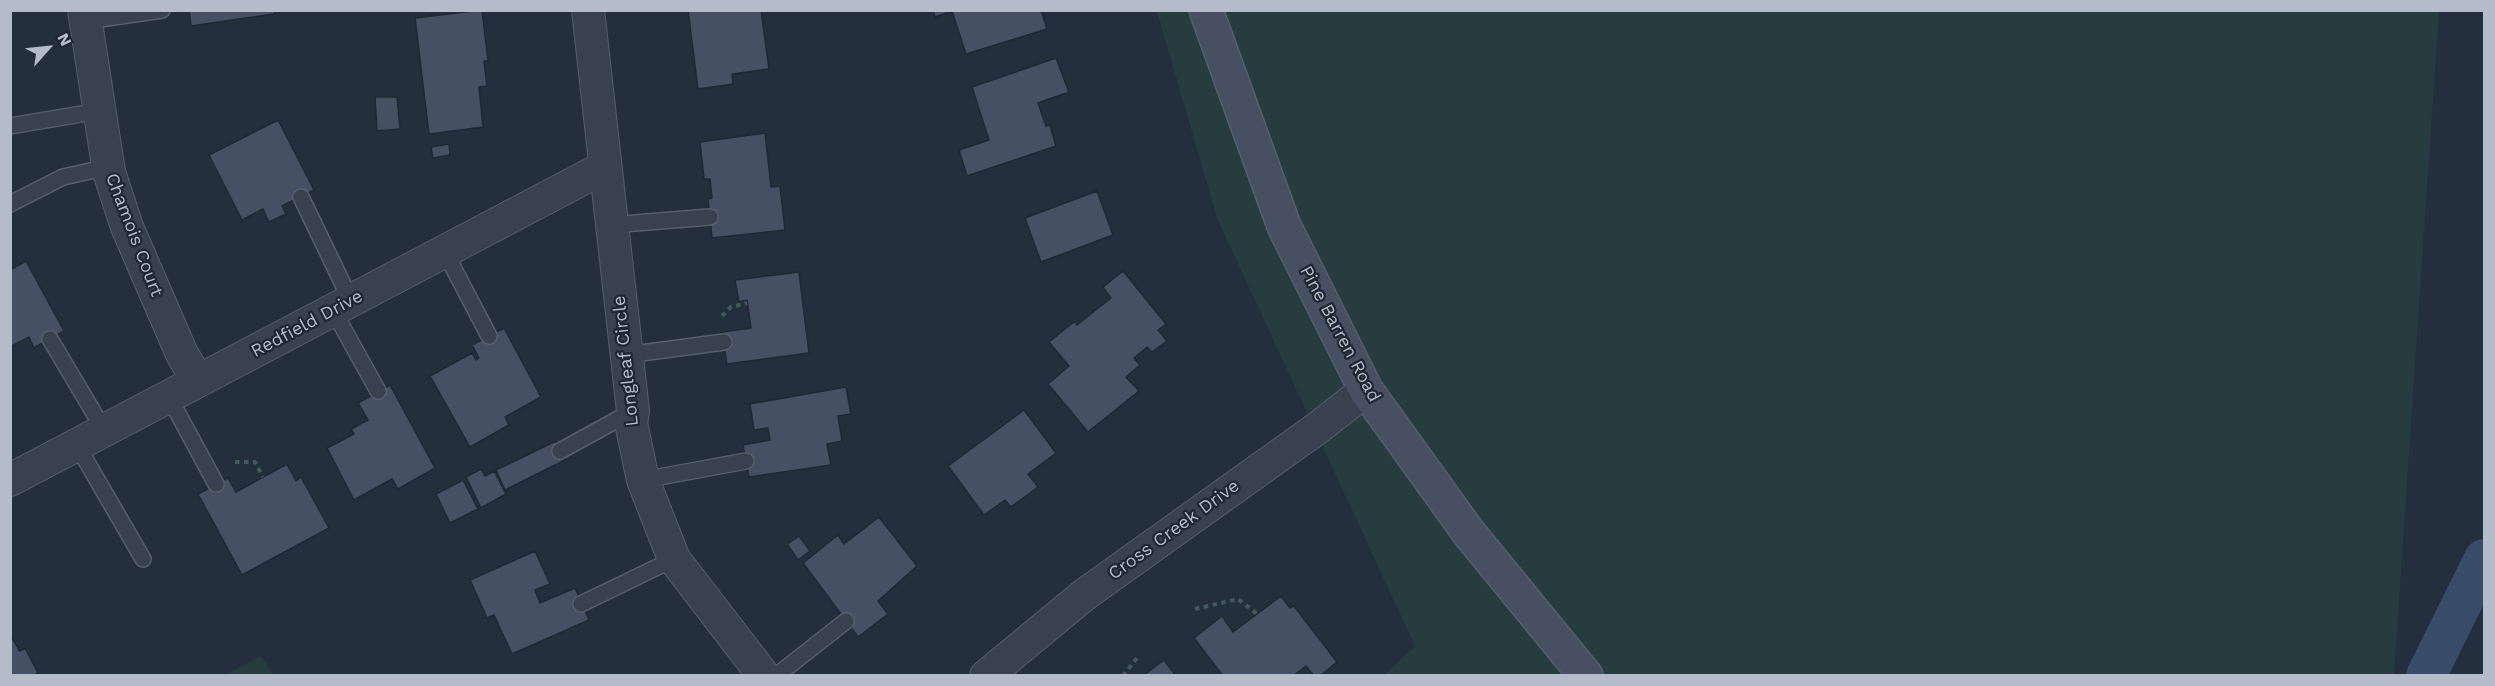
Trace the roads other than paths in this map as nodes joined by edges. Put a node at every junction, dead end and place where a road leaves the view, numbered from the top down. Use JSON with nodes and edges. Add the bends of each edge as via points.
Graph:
{"nodes":[{"id":1,"x":162,"y":10,"type":"edge"},
{"id":2,"x":588,"y":10,"type":"edge"},
{"id":3,"x":1206,"y":10,"type":"edge"},
{"id":4,"x":85,"y":16,"type":"edge"},
{"id":5,"x":99,"y":111,"type":"junction"},
{"id":6,"x":10,"y":126,"type":"edge"},
{"id":7,"x":108,"y":167,"type":"junction"},
{"id":8,"x":603,"y":168,"type":"junction"},
{"id":9,"x":301,"y":197,"type":"dead end"},
{"id":10,"x":10,"y":204,"type":"edge"},
{"id":11,"x":710,"y":217,"type":"dead end"},
{"id":12,"x":610,"y":225,"type":"junction"},
{"id":13,"x":445,"y":252,"type":"junction"},
{"id":14,"x":342,"y":305,"type":"junction"},
{"id":15,"x":489,"y":336,"type":"dead end"},
{"id":16,"x":50,"y":339,"type":"dead end"},
{"id":17,"x":724,"y":342,"type":"dead end"},
{"id":18,"x":626,"y":355,"type":"junction"},
{"id":19,"x":198,"y":381,"type":"junction"},
{"id":20,"x":1366,"y":390,"type":"junction"},
{"id":21,"x":378,"y":392,"type":"dead end"},
{"id":22,"x":169,"y":396,"type":"junction"},
{"id":23,"x":633,"y":411,"type":"junction"},
{"id":24,"x":104,"y":430,"type":"junction"},
{"id":25,"x":76,"y":445,"type":"junction"},
{"id":26,"x":560,"y":451,"type":"dead end"},
{"id":27,"x":746,"y":461,"type":"dead end"},
{"id":28,"x":10,"y":480,"type":"edge"},
{"id":29,"x":643,"y":480,"type":"junction"},
{"id":30,"x":216,"y":484,"type":"dead end"},
{"id":31,"x":143,"y":559,"type":"dead end"},
{"id":32,"x":674,"y":559,"type":"junction"},
{"id":33,"x":581,"y":604,"type":"dead end"},
{"id":34,"x":846,"y":621,"type":"dead end"},
{"id":35,"x":764,"y":675,"type":"edge"},
{"id":36,"x":776,"y":675,"type":"edge"},
{"id":37,"x":986,"y":675,"type":"edge"},
{"id":38,"x":1586,"y":675,"type":"edge"}],
"edges":[{"from":1,"to":4,"type":"lane"},
{"from":2,"to":8,"type":"street","name":"Longleaf Circle"},
{"from":3,"to":20,"type":"main road","name":"Pine Barren Road","via":[[1284,226]]},
{"from":4,"to":5,"type":"street","name":"Chamois Court"},
{"from":5,"to":6,"type":"lane"},
{"from":5,"to":7,"type":"street","name":"Chamois Court"},
{"from":7,"to":10,"type":"lane","via":[[63,177]]},
{"from":7,"to":19,"type":"street","name":"Chamois Court","via":[[131,237],[182,354]]},
{"from":8,"to":12,"type":"street","name":"Longleaf Circle"},
{"from":8,"to":13,"type":"street","name":"Redfield Drive"},
{"from":9,"to":14,"type":"lane"},
{"from":11,"to":12,"type":"lane"},
{"from":12,"to":18,"type":"street","name":"Longleaf Circle"},
{"from":13,"to":14,"type":"street","name":"Redfield Drive"},
{"from":13,"to":15,"type":"lane"},
{"from":14,"to":19,"type":"street","name":"Redfield Drive"},
{"from":14,"to":21,"type":"lane"},
{"from":16,"to":24,"type":"lane"},
{"from":17,"to":18,"type":"lane"},
{"from":18,"to":23,"type":"street","name":"Longleaf Circle"},
{"from":19,"to":22,"type":"street","name":"Redfield Drive"},
{"from":20,"to":37,"type":"street","name":"Cross Creek Drive","via":[[1083,595]]},
{"from":20,"to":38,"type":"main road","name":"Pine Barren Road","via":[[1469,533]]},
{"from":22,"to":24,"type":"street","name":"Redfield Drive"},
{"from":22,"to":30,"type":"lane"},
{"from":23,"to":26,"type":"lane"},
{"from":23,"to":29,"type":"street","name":"Longleaf Circle","via":[[631,423]]},
{"from":24,"to":25,"type":"street","name":"Redfield Drive"},
{"from":25,"to":28,"type":"street","name":"Redfield Drive"},
{"from":25,"to":31,"type":"lane"},
{"from":27,"to":29,"type":"lane"},
{"from":29,"to":32,"type":"street","name":"Longleaf Circle"},
{"from":32,"to":33,"type":"lane"},
{"from":32,"to":35,"type":"street","name":"Longleaf Circle"},
{"from":34,"to":36,"type":"lane"}]}
